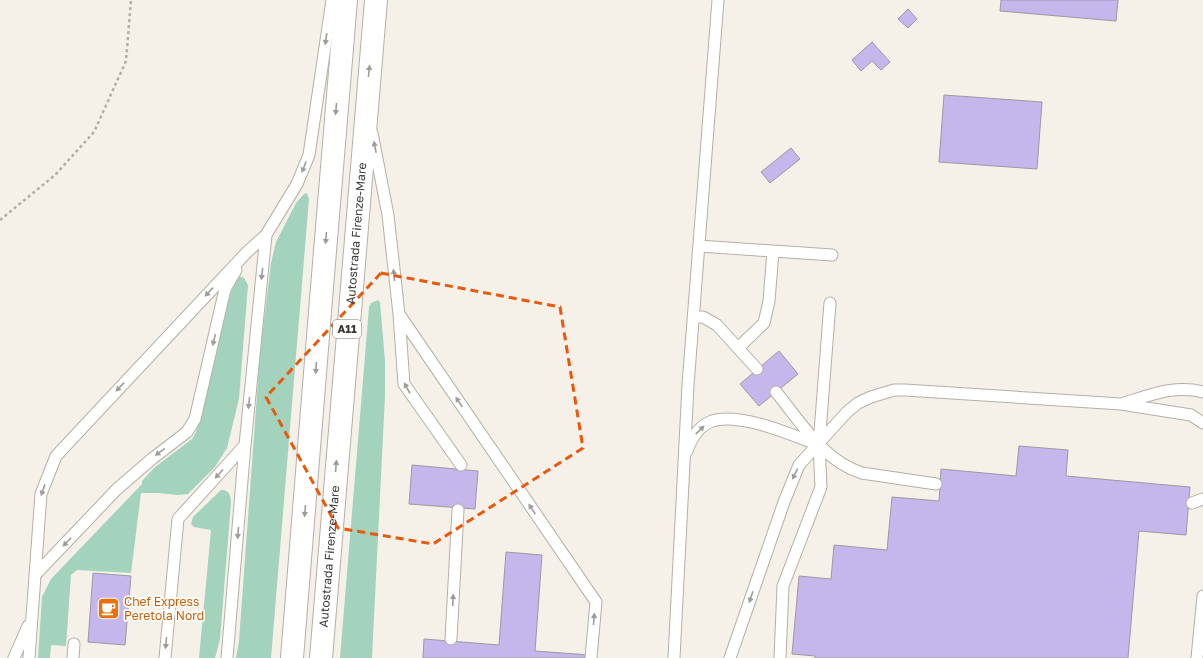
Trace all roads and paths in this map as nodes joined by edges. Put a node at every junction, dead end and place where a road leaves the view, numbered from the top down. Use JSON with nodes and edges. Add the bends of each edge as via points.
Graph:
{"nodes":[{"id":1,"x":131,"y":0,"type":"edge"},
{"id":2,"x":332,"y":0,"type":"edge"},
{"id":3,"x":346,"y":0,"type":"edge"},
{"id":4,"x":376,"y":0,"type":"edge"},
{"id":5,"x":718,"y":0,"type":"edge"},
{"id":6,"x":366,"y":99,"type":"junction"},
{"id":7,"x":0,"y":220,"type":"edge"},
{"id":8,"x":266,"y":235,"type":"junction"},
{"id":9,"x":699,"y":246,"type":"junction"},
{"id":10,"x":773,"y":251,"type":"junction"},
{"id":11,"x":247,"y":252,"type":"junction"},
{"id":12,"x":832,"y":255,"type":"dead end"},
{"id":13,"x":830,"y":303,"type":"dead end"},
{"id":14,"x":399,"y":314,"type":"junction"},
{"id":15,"x":694,"y":317,"type":"junction"},
{"id":16,"x":738,"y":348,"type":"junction"},
{"id":17,"x":758,"y":370,"type":"dead end"},
{"id":18,"x":776,"y":392,"type":"dead end"},
{"id":19,"x":1203,"y":392,"type":"edge"},
{"id":20,"x":1121,"y":404,"type":"junction"},
{"id":21,"x":1203,"y":423,"type":"edge"},
{"id":22,"x":245,"y":445,"type":"junction"},
{"id":23,"x":819,"y":445,"type":"junction"},
{"id":24,"x":461,"y":465,"type":"dead end"},
{"id":25,"x":684,"y":465,"type":"junction"},
{"id":26,"x":936,"y":484,"type":"dead end"},
{"id":27,"x":458,"y":510,"type":"dead end"},
{"id":28,"x":35,"y":575,"type":"junction"},
{"id":29,"x":1203,"y":596,"type":"edge"},
{"id":30,"x":32,"y":618,"type":"junction"},
{"id":31,"x":451,"y":639,"type":"dead end"},
{"id":32,"x":74,"y":644,"type":"dead end"},
{"id":33,"x":14,"y":658,"type":"edge"},
{"id":34,"x":29,"y":658,"type":"edge"},
{"id":35,"x":73,"y":658,"type":"edge"},
{"id":36,"x":165,"y":658,"type":"edge"},
{"id":37,"x":227,"y":658,"type":"edge"},
{"id":38,"x":292,"y":658,"type":"edge"},
{"id":39,"x":321,"y":658,"type":"edge"},
{"id":40,"x":591,"y":658,"type":"edge"},
{"id":41,"x":674,"y":658,"type":"edge"},
{"id":42,"x":730,"y":658,"type":"edge"},
{"id":43,"x":780,"y":658,"type":"edge"},
{"id":44,"x":1197,"y":658,"type":"edge"}],
"edges":[{"from":1,"to":7,"type":"path","via":[[126,61],[94,132],[55,175]]},
{"from":2,"to":8,"type":"lane","one_way":true,"via":[[309,155],[297,184]]},
{"from":3,"to":38,"type":"highway","number":"A11","one_way":true},
{"from":6,"to":4,"type":"highway","name":"Autostrada Firenze-Mare","number":"A11","one_way":true},
{"from":5,"to":9,"type":"lane"},
{"from":14,"to":6,"type":"lane","one_way":true,"via":[[388,215]]},
{"from":39,"to":6,"type":"highway","name":"Autostrada Firenze-Mare","number":"A11","one_way":true},
{"from":8,"to":11,"type":"lane"},
{"from":8,"to":22,"type":"lane","one_way":true},
{"from":9,"to":10,"type":"lane"},
{"from":9,"to":15,"type":"lane"},
{"from":10,"to":12,"type":"lane"},
{"from":10,"to":16,"type":"lane","via":[[769,302],[764,323]]},
{"from":11,"to":28,"type":"lane","one_way":true,"via":[[225,289],[195,419],[187,432],[117,489]]},
{"from":11,"to":28,"type":"lane","one_way":true,"via":[[56,456],[41,494]]},
{"from":13,"to":23,"type":"lane"},
{"from":24,"to":14,"type":"lane","one_way":true,"via":[[404,384]]},
{"from":40,"to":14,"type":"lane","one_way":true,"via":[[596,602]]},
{"from":15,"to":16,"type":"lane","via":[[710,319]]},
{"from":15,"to":25,"type":"lane"},
{"from":16,"to":17,"type":"lane"},
{"from":18,"to":23,"type":"lane"},
{"from":19,"to":20,"type":"lane","via":[[1166,390]]},
{"from":20,"to":21,"type":"lane","via":[[1191,415]]},
{"from":20,"to":23,"type":"lane","via":[[894,390],[858,403]]},
{"from":22,"to":36,"type":"lane","one_way":true,"via":[[178,519]]},
{"from":22,"to":37,"type":"lane","one_way":true},
{"from":25,"to":23,"type":"lane","one_way":true,"via":[[692,438],[712,421],[754,422]]},
{"from":23,"to":26,"type":"lane","via":[[827,455],[850,470]]},
{"from":23,"to":42,"type":"lane","one_way":true,"via":[[799,464],[792,480]]},
{"from":23,"to":43,"type":"lane","via":[[821,487],[783,586]]},
{"from":25,"to":41,"type":"lane"},
{"from":31,"to":27,"type":"lane","one_way":true},
{"from":28,"to":30,"type":"lane"},
{"from":29,"to":44,"type":"lane"},
{"from":30,"to":33,"type":"lane"},
{"from":30,"to":34,"type":"lane"},
{"from":32,"to":35,"type":"lane"}]}
